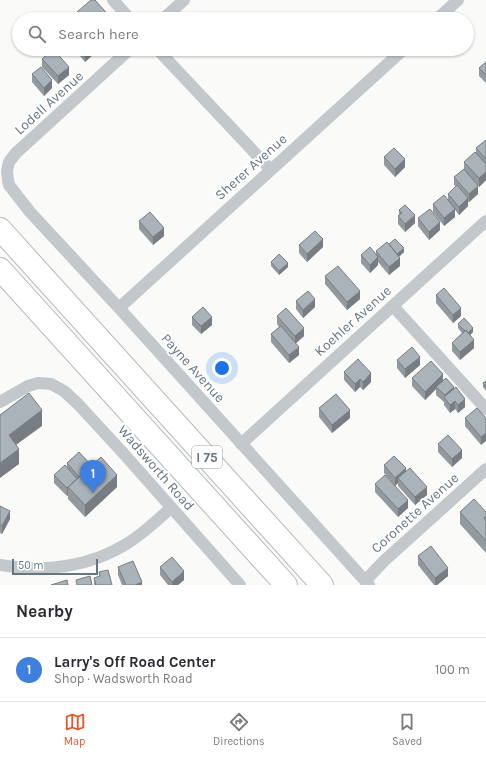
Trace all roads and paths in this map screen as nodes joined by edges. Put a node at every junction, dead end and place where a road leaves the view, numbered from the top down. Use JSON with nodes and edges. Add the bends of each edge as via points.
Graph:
{"nodes":[{"id":1,"x":113,"y":0,"type":"edge"},
{"id":2,"x":184,"y":0,"type":"edge"},
{"id":3,"x":458,"y":0,"type":"edge"},
{"id":4,"x":124,"y":12,"type":"edge"},
{"id":5,"x":171,"y":12,"type":"edge"},
{"id":6,"x":445,"y":12,"type":"edge"},
{"id":7,"x":122,"y":56,"type":"edge"},
{"id":8,"x":164,"y":56,"type":"edge"},
{"id":9,"x":396,"y":56,"type":"edge"},
{"id":10,"x":8,"y":165,"type":"joint"},
{"id":11,"x":271,"y":170,"type":"junction"},
{"id":12,"x":486,"y":221,"type":"edge"},
{"id":13,"x":0,"y":229,"type":"edge"},
{"id":14,"x":0,"y":269,"type":"edge"},
{"id":15,"x":393,"y":306,"type":"junction"},
{"id":16,"x":119,"y":308,"type":"junction"},
{"id":17,"x":0,"y":402,"type":"edge"},
{"id":18,"x":486,"y":409,"type":"edge"},
{"id":19,"x":241,"y":444,"type":"junction"},
{"id":20,"x":486,"y":469,"type":"edge"},
{"id":21,"x":171,"y":508,"type":"junction"},
{"id":22,"x":0,"y":565,"type":"edge"},
{"id":23,"x":367,"y":583,"type":"edge"},
{"id":24,"x":240,"y":585,"type":"edge"},
{"id":25,"x":286,"y":585,"type":"edge"},
{"id":26,"x":322,"y":585,"type":"edge"}],
"edges":[{"from":1,"to":4,"type":"street"},
{"from":2,"to":5,"type":"street"},
{"from":3,"to":6,"type":"street"},
{"from":7,"to":10,"type":"street","name":"Lodell Avenue","via":[[16,153]]},
{"from":8,"to":11,"type":"street"},
{"from":9,"to":11,"type":"street","name":"Sherer Avenue"},
{"from":10,"to":16,"type":"street","name":"Payne Avenue","via":[[10,185],[30,212]]},
{"from":11,"to":16,"type":"street","name":"Sherer Avenue"},
{"from":12,"to":15,"type":"street","name":"Koehler Avenue"},
{"from":13,"to":26,"type":"highway","number":"I 75"},
{"from":14,"to":25,"type":"highway","number":"I 75"},
{"from":15,"to":18,"type":"street"},
{"from":15,"to":19,"type":"street","name":"Koehler Avenue"},
{"from":16,"to":19,"type":"street","name":"Payne Avenue"},
{"from":17,"to":21,"type":"street","name":"Wadsworth Road","via":[[28,386],[41,383],[58,387],[78,404]]},
{"from":19,"to":23,"type":"street","name":"Payne Avenue"},
{"from":20,"to":23,"type":"street","name":"Coronette Avenue","via":[[384,561]]},
{"from":21,"to":22,"type":"street","via":[[145,532],[127,544],[91,560],[56,568]]},
{"from":21,"to":24,"type":"street","name":"Wadsworth Road"}]}
